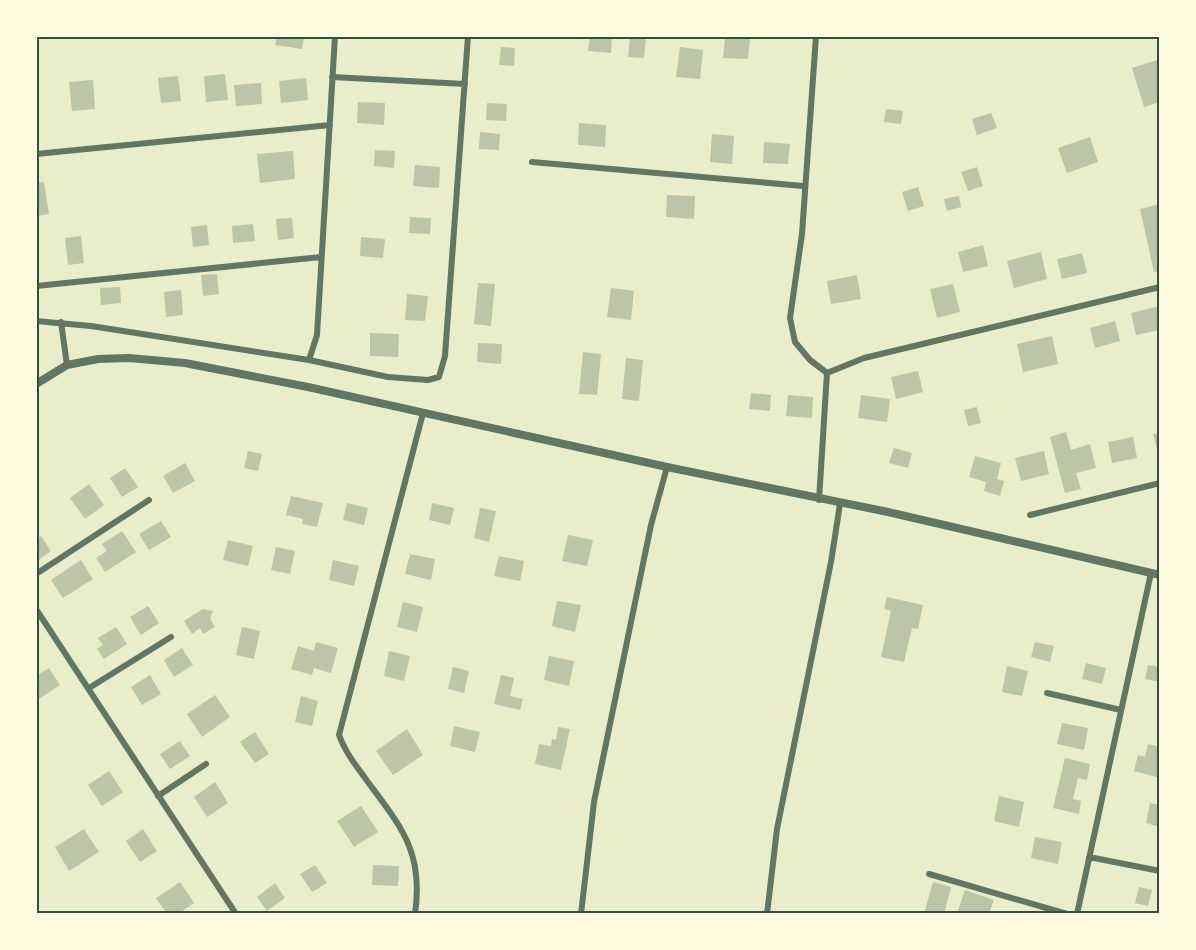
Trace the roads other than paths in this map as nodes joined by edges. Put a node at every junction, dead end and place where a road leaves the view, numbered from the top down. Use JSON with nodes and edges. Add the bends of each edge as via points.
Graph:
{"nodes":[{"id":1,"x":335,"y":36,"type":"edge"},
{"id":2,"x":468,"y":36,"type":"edge"},
{"id":3,"x":816,"y":36,"type":"edge"},
{"id":4,"x":332,"y":77,"type":"junction"},
{"id":5,"x":465,"y":84,"type":"junction"},
{"id":6,"x":330,"y":125,"type":"junction"},
{"id":7,"x":36,"y":154,"type":"edge"},
{"id":8,"x":532,"y":162,"type":"dead end"},
{"id":9,"x":803,"y":186,"type":"junction"},
{"id":10,"x":321,"y":257,"type":"junction"},
{"id":11,"x":36,"y":286,"type":"edge"},
{"id":12,"x":1160,"y":287,"type":"edge"},
{"id":13,"x":36,"y":321,"type":"edge"},
{"id":14,"x":61,"y":322,"type":"junction"},
{"id":15,"x":309,"y":360,"type":"junction"},
{"id":16,"x":67,"y":365,"type":"junction"},
{"id":17,"x":827,"y":372,"type":"junction"},
{"id":18,"x":36,"y":384,"type":"edge"},
{"id":19,"x":423,"y":414,"type":"junction"},
{"id":20,"x":667,"y":467,"type":"junction"},
{"id":21,"x":1160,"y":483,"type":"edge"},
{"id":22,"x":149,"y":500,"type":"dead end"},
{"id":23,"x":819,"y":500,"type":"junction"},
{"id":24,"x":840,"y":504,"type":"junction"},
{"id":25,"x":1030,"y":515,"type":"dead end"},
{"id":26,"x":1151,"y":573,"type":"junction"},
{"id":27,"x":36,"y":574,"type":"edge"},
{"id":28,"x":1160,"y":574,"type":"edge"},
{"id":29,"x":36,"y":609,"type":"edge"},
{"id":30,"x":171,"y":637,"type":"dead end"},
{"id":31,"x":89,"y":688,"type":"junction"},
{"id":32,"x":1047,"y":693,"type":"dead end"},
{"id":33,"x":1121,"y":710,"type":"junction"},
{"id":34,"x":206,"y":764,"type":"dead end"},
{"id":35,"x":158,"y":796,"type":"junction"},
{"id":36,"x":1089,"y":858,"type":"junction"},
{"id":37,"x":1160,"y":871,"type":"edge"},
{"id":38,"x":929,"y":874,"type":"dead end"},
{"id":39,"x":236,"y":914,"type":"edge"},
{"id":40,"x":415,"y":914,"type":"edge"},
{"id":41,"x":581,"y":914,"type":"edge"},
{"id":42,"x":767,"y":914,"type":"edge"},
{"id":43,"x":1067,"y":914,"type":"edge"},
{"id":44,"x":1077,"y":914,"type":"edge"}],
"edges":[{"from":1,"to":4,"type":"street"},
{"from":2,"to":5,"type":"street"},
{"from":3,"to":9,"type":"street"},
{"from":4,"to":5,"type":"street"},
{"from":4,"to":6,"type":"street"},
{"from":5,"to":15,"type":"street","via":[[445,356],[439,377],[388,377]]},
{"from":6,"to":7,"type":"street"},
{"from":6,"to":10,"type":"street"},
{"from":8,"to":9,"type":"street"},
{"from":9,"to":17,"type":"street","via":[[802,234],[790,318],[795,342]]},
{"from":10,"to":11,"type":"street"},
{"from":10,"to":15,"type":"street","via":[[317,335]]},
{"from":12,"to":17,"type":"street","via":[[864,358]]},
{"from":13,"to":14,"type":"street"},
{"from":14,"to":15,"type":"street"},
{"from":14,"to":16,"type":"street"},
{"from":16,"to":18,"type":"street"},
{"from":16,"to":19,"type":"street","via":[[118,358],[185,363]]},
{"from":17,"to":23,"type":"street"},
{"from":19,"to":20,"type":"street"},
{"from":19,"to":40,"type":"street","via":[[339,735],[344,750],[410,846],[418,873]]},
{"from":20,"to":23,"type":"street"},
{"from":20,"to":41,"type":"street","via":[[651,525],[594,802]]},
{"from":21,"to":25,"type":"street"},
{"from":22,"to":27,"type":"street"},
{"from":23,"to":24,"type":"street"},
{"from":24,"to":26,"type":"street"},
{"from":24,"to":42,"type":"street","via":[[777,829]]},
{"from":26,"to":28,"type":"street"},
{"from":26,"to":33,"type":"street"},
{"from":29,"to":31,"type":"street"},
{"from":30,"to":31,"type":"street"},
{"from":31,"to":35,"type":"street"},
{"from":32,"to":33,"type":"street"},
{"from":33,"to":36,"type":"street"},
{"from":34,"to":35,"type":"street"},
{"from":35,"to":39,"type":"street"},
{"from":36,"to":37,"type":"street"},
{"from":36,"to":44,"type":"street"},
{"from":38,"to":43,"type":"street"}]}
